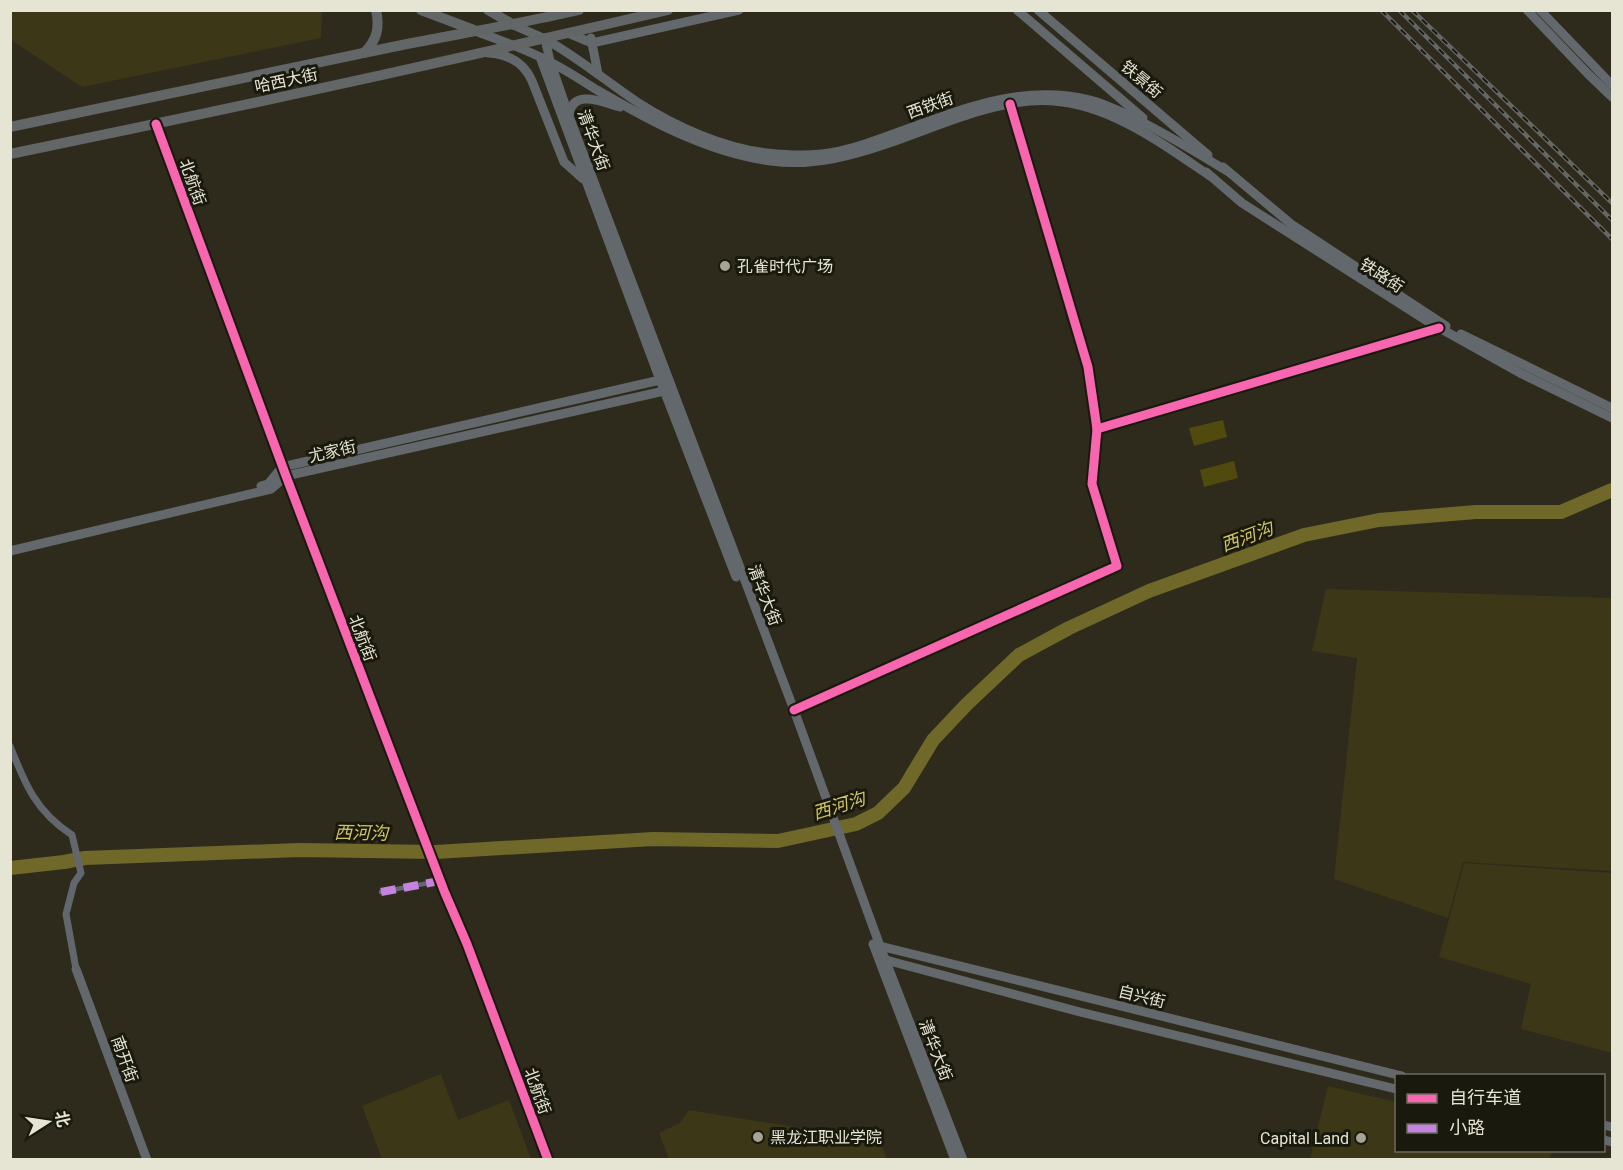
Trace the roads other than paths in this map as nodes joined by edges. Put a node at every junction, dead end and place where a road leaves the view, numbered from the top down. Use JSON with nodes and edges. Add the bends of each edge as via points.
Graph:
{"nodes":[{"id":1,"x":376,"y":10,"type":"edge"},
{"id":2,"x":421,"y":10,"type":"edge"},
{"id":3,"x":488,"y":10,"type":"edge"},
{"id":4,"x":579,"y":10,"type":"edge"},
{"id":5,"x":668,"y":10,"type":"edge"},
{"id":6,"x":739,"y":10,"type":"edge"},
{"id":7,"x":1017,"y":10,"type":"edge"},
{"id":8,"x":1038,"y":10,"type":"edge"},
{"id":9,"x":1527,"y":10,"type":"edge"},
{"id":10,"x":1540,"y":10,"type":"edge"},
{"id":11,"x":514,"y":25,"type":"junction"},
{"id":12,"x":589,"y":29,"type":"junction"},
{"id":13,"x":474,"y":30,"type":"junction"},
{"id":14,"x":568,"y":33,"type":"junction"},
{"id":15,"x":545,"y":39,"type":"junction"},
{"id":16,"x":592,"y":43,"type":"junction"},
{"id":17,"x":515,"y":45,"type":"junction"},
{"id":18,"x":483,"y":52,"type":"junction"},
{"id":19,"x":363,"y":53,"type":"junction"},
{"id":20,"x":540,"y":57,"type":"junction"},
{"id":21,"x":550,"y":62,"type":"junction"},
{"id":22,"x":598,"y":74,"type":"junction"},
{"id":23,"x":1612,"y":85,"type":"edge"},
{"id":24,"x":1612,"y":97,"type":"edge"},
{"id":25,"x":1010,"y":104,"type":"junction"},
{"id":26,"x":636,"y":108,"type":"junction"},
{"id":27,"x":568,"y":116,"type":"junction"},
{"id":28,"x":156,"y":124,"type":"junction"},
{"id":29,"x":10,"y":128,"type":"edge"},
{"id":30,"x":1155,"y":129,"type":"junction"},
{"id":31,"x":10,"y":154,"type":"edge"},
{"id":32,"x":1227,"y":171,"type":"junction"},
{"id":33,"x":1210,"y":176,"type":"junction"},
{"id":34,"x":586,"y":182,"type":"junction"},
{"id":35,"x":1439,"y":328,"type":"junction"},
{"id":36,"x":660,"y":380,"type":"junction"},
{"id":37,"x":664,"y":391,"type":"junction"},
{"id":38,"x":1612,"y":408,"type":"edge"},
{"id":39,"x":1612,"y":419,"type":"edge"},
{"id":40,"x":1097,"y":429,"type":"junction"},
{"id":41,"x":284,"y":472,"type":"junction"},
{"id":42,"x":10,"y":544,"type":"edge"},
{"id":43,"x":10,"y":551,"type":"edge"},
{"id":44,"x":794,"y":711,"type":"junction"},
{"id":45,"x":10,"y":746,"type":"edge"},
{"id":46,"x":810,"y":764,"type":"junction"},
{"id":47,"x":434,"y":882,"type":"dead end"},
{"id":48,"x":381,"y":892,"type":"dead end"},
{"id":49,"x":877,"y":947,"type":"junction"},
{"id":50,"x":883,"y":961,"type":"junction"},
{"id":51,"x":76,"y":969,"type":"joint"},
{"id":52,"x":1395,"y":1074,"type":"edge"},
{"id":53,"x":1395,"y":1089,"type":"edge"},
{"id":54,"x":147,"y":1160,"type":"edge"},
{"id":55,"x":548,"y":1160,"type":"edge"},
{"id":56,"x":955,"y":1160,"type":"edge"},
{"id":57,"x":963,"y":1160,"type":"edge"}],
"edges":[{"from":1,"to":19,"type":"main road","via":[[378,33]]},
{"from":2,"to":13,"type":"main road"},
{"from":3,"to":11,"type":"main road"},
{"from":4,"to":11,"type":"main road","name":"哈西大街"},
{"from":5,"to":12,"type":"main road","name":"哈西大街"},
{"from":6,"to":16,"type":"main road"},
{"from":7,"to":30,"type":"main road","name":"铁景街"},
{"from":8,"to":32,"type":"main road","name":"铁景街"},
{"from":9,"to":24,"type":"main road"},
{"from":10,"to":23,"type":"main road"},
{"from":11,"to":13,"type":"main road","name":"哈西大街"},
{"from":11,"to":15,"type":"main road"},
{"from":12,"to":14,"type":"main road","name":"哈西大街"},
{"from":12,"to":16,"type":"main road"},
{"from":13,"to":17,"type":"main road"},
{"from":13,"to":19,"type":"main road","name":"哈西大街"},
{"from":14,"to":15,"type":"main road","name":"哈西大街"},
{"from":14,"to":16,"type":"main road"},
{"from":15,"to":17,"type":"main road","name":"哈西大街"},
{"from":15,"to":21,"type":"main road","name":"清华大街"},
{"from":15,"to":22,"type":"main road"},
{"from":16,"to":22,"type":"main road"},
{"from":17,"to":18,"type":"main road","name":"哈西大街"},
{"from":17,"to":20,"type":"main road"},
{"from":18,"to":28,"type":"main road","name":"哈西大街"},
{"from":18,"to":34,"type":"main road","via":[[506,56],[526,70],[564,162]]},
{"from":19,"to":29,"type":"main road","name":"哈西大街"},
{"from":20,"to":21,"type":"main road"},
{"from":20,"to":34,"type":"main road","name":"清华大街"},
{"from":21,"to":26,"type":"main road"},
{"from":21,"to":27,"type":"main road","name":"清华大街"},
{"from":22,"to":26,"type":"main road"},
{"from":25,"to":26,"type":"main road","name":"西铁街","via":[[855,154],[787,163],[715,147],[669,128]]},
{"from":25,"to":33,"type":"main road","name":"西铁街","via":[[1065,102],[1093,109],[1133,127]]},
{"from":25,"to":40,"type":"street","via":[[1088,367]]},
{"from":26,"to":27,"type":"main road","via":[[580,99],[571,106]]},
{"from":26,"to":30,"type":"main road","name":"西铁街","via":[[711,139],[780,154],[842,150],[986,102],[1033,94],[1093,101]]},
{"from":27,"to":44,"type":"main road","name":"清华大街"},
{"from":28,"to":31,"type":"main road","name":"哈西大街"},
{"from":28,"to":41,"type":"street","name":"北航街"},
{"from":30,"to":32,"type":"main road","name":"西铁街"},
{"from":30,"to":33,"type":"main road","name":"铁路街"},
{"from":32,"to":38,"type":"main road","name":"铁路街","via":[[1291,224],[1446,326]]},
{"from":33,"to":35,"type":"main road","name":"铁路街","via":[[1242,203]]},
{"from":34,"to":36,"type":"main road","name":"清华大街"},
{"from":35,"to":39,"type":"main road","name":"铁路街"},
{"from":35,"to":40,"type":"street"},
{"from":36,"to":37,"type":"main road","name":"清华大街"},
{"from":36,"to":41,"type":"main road","name":"尤家街"},
{"from":37,"to":41,"type":"main road","name":"尤家街"},
{"from":37,"to":46,"type":"main road","name":"清华大街"},
{"from":40,"to":44,"type":"street","via":[[1092,484],[1117,566]]},
{"from":41,"to":42,"type":"main road","name":"尤家街","via":[[268,484]]},
{"from":41,"to":43,"type":"main road","name":"尤家街","via":[[271,489]]},
{"from":41,"to":55,"type":"street","name":"北航街"},
{"from":44,"to":46,"type":"main road","name":"清华大街"},
{"from":45,"to":51,"type":"street","via":[[35,800],[58,827],[72,836],[81,873],[74,883],[66,914]]},
{"from":46,"to":49,"type":"main road","name":"清华大街"},
{"from":47,"to":48,"type":"street"},
{"from":49,"to":50,"type":"main road","name":"清华大街"},
{"from":49,"to":52,"type":"main road","name":"自兴街"},
{"from":50,"to":53,"type":"main road","name":"自兴街"},
{"from":50,"to":56,"type":"main road","name":"清华大街"},
{"from":50,"to":57,"type":"main road","name":"清华大街"},
{"from":51,"to":54,"type":"main road","name":"南开街"}]}
